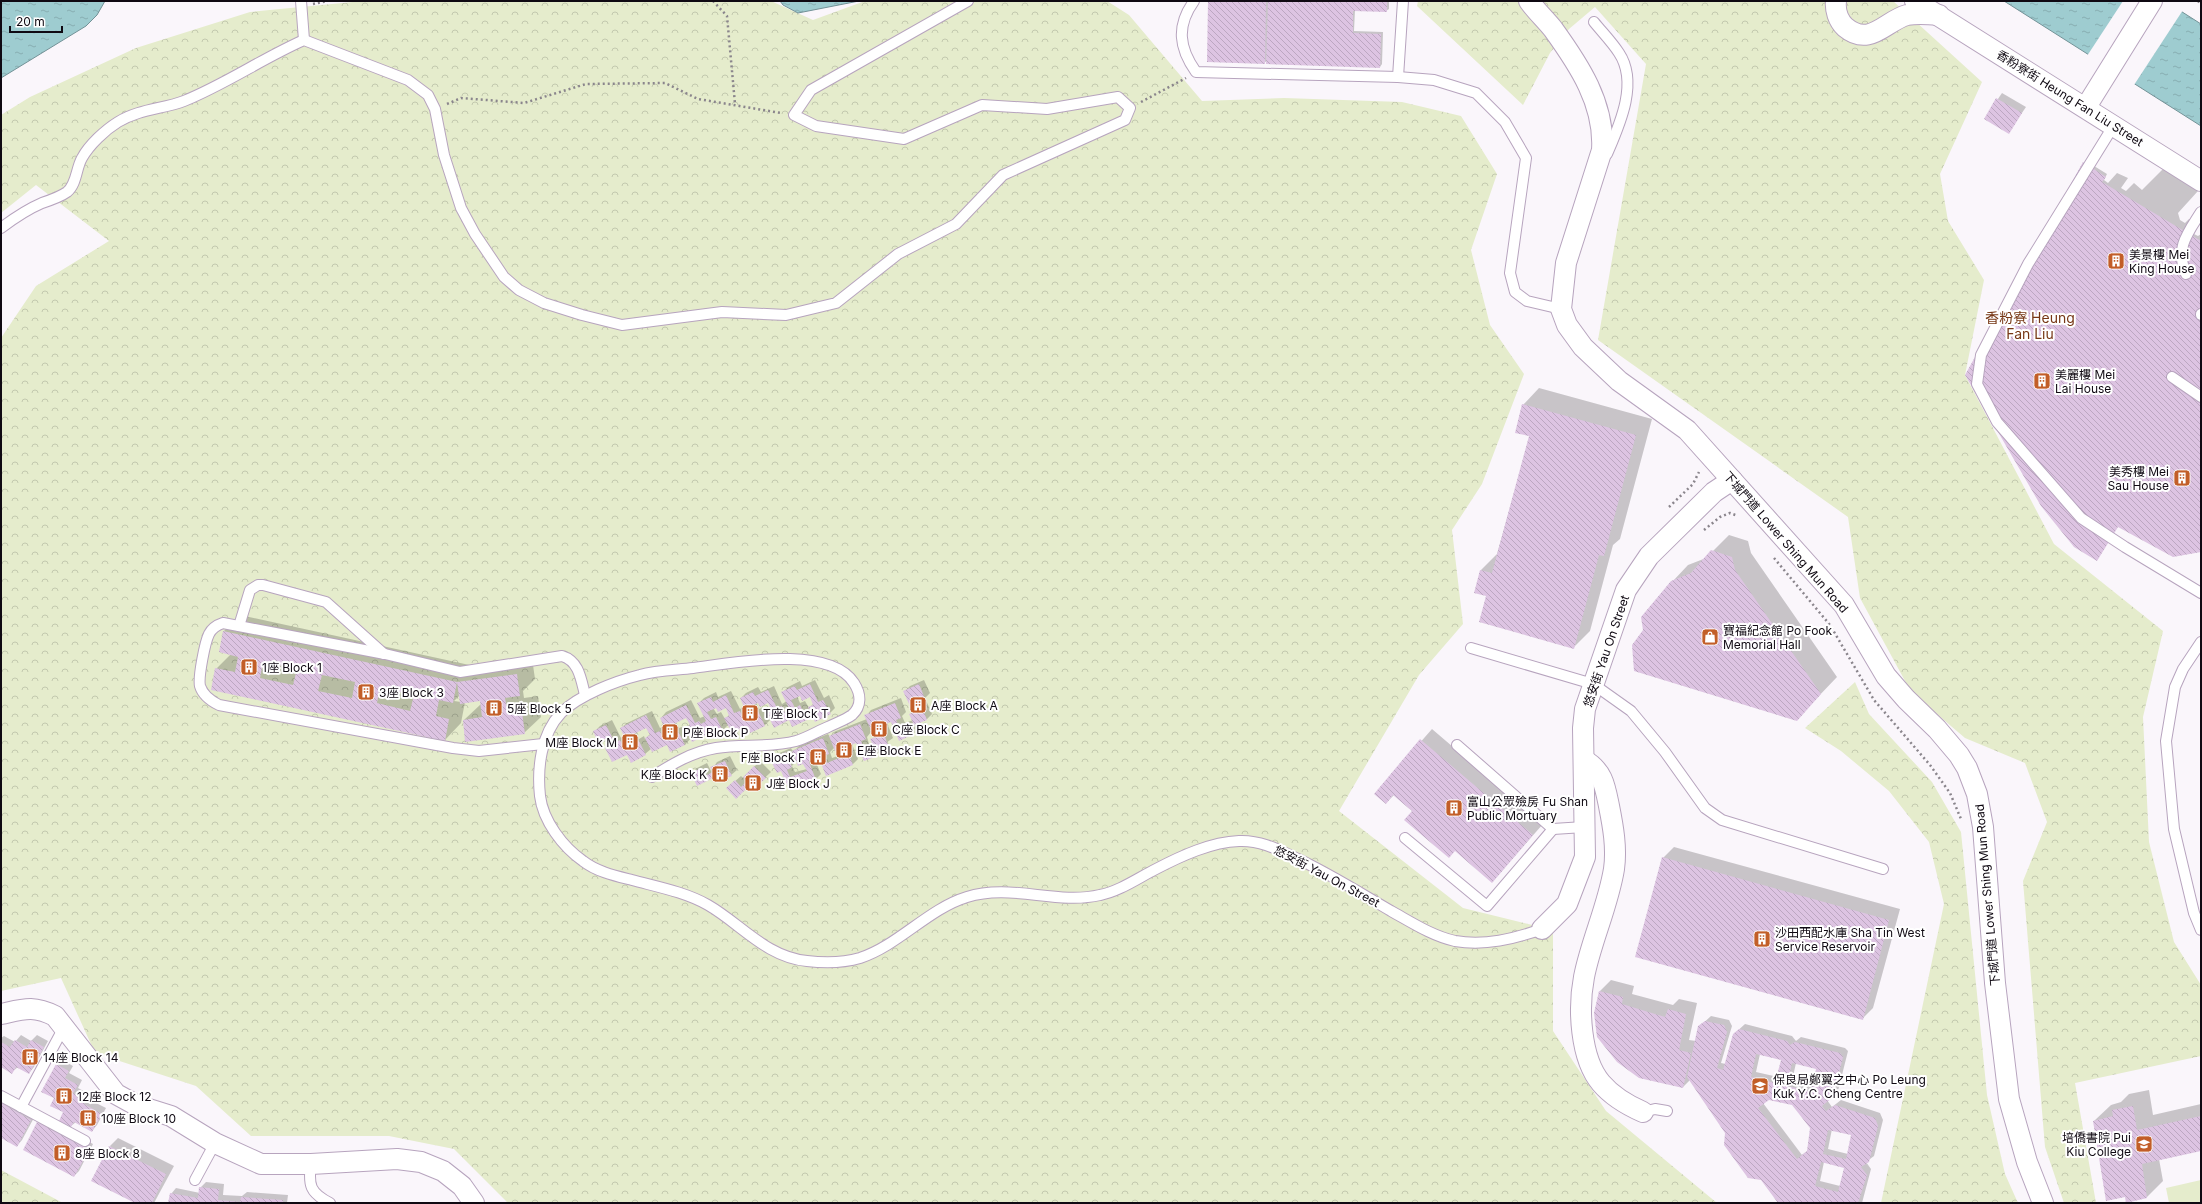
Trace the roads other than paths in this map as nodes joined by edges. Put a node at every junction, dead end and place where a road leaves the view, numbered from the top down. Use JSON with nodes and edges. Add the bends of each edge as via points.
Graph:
{"nodes":[{"id":1,"x":301,"y":1,"type":"edge"},
{"id":2,"x":968,"y":1,"type":"edge"},
{"id":3,"x":1194,"y":1,"type":"edge"},
{"id":4,"x":1403,"y":1,"type":"edge"},
{"id":5,"x":1529,"y":1,"type":"edge"},
{"id":6,"x":1836,"y":1,"type":"edge"},
{"id":7,"x":1915,"y":1,"type":"edge"},
{"id":8,"x":2152,"y":1,"type":"edge"},
{"id":9,"x":1939,"y":15,"type":"junction"},
{"id":10,"x":1594,"y":22,"type":"dead end"},
{"id":11,"x":304,"y":40,"type":"junction"},
{"id":12,"x":1398,"y":77,"type":"junction"},
{"id":13,"x":2086,"y":107,"type":"junction"},
{"id":14,"x":2114,"y":125,"type":"junction"},
{"id":15,"x":2201,"y":181,"type":"edge"},
{"id":16,"x":1586,"y":204,"type":"junction"},
{"id":17,"x":2201,"y":212,"type":"edge"},
{"id":18,"x":1,"y":228,"type":"edge"},
{"id":19,"x":2186,"y":274,"type":"dead end"},
{"id":20,"x":1561,"y":309,"type":"junction"},
{"id":21,"x":2172,"y":377,"type":"dead end"},
{"id":22,"x":2201,"y":397,"type":"edge"},
{"id":23,"x":1732,"y":480,"type":"junction"},
{"id":24,"x":2201,"y":593,"type":"edge"},
{"id":25,"x":239,"y":626,"type":"junction"},
{"id":26,"x":2201,"y":642,"type":"edge"},
{"id":27,"x":1471,"y":648,"type":"dead end"},
{"id":28,"x":385,"y":654,"type":"junction"},
{"id":29,"x":1593,"y":684,"type":"junction"},
{"id":30,"x":585,"y":695,"type":"junction"},
{"id":31,"x":543,"y":744,"type":"junction"},
{"id":32,"x":1457,"y":745,"type":"dead end"},
{"id":33,"x":1584,"y":760,"type":"junction"},
{"id":34,"x":652,"y":777,"type":"dead end"},
{"id":35,"x":1584,"y":827,"type":"junction"},
{"id":36,"x":1553,"y":830,"type":"junction"},
{"id":37,"x":1405,"y":838,"type":"dead end"},
{"id":38,"x":1883,"y":869,"type":"dead end"},
{"id":39,"x":1542,"y":929,"type":"joint"},
{"id":40,"x":2201,"y":930,"type":"edge"},
{"id":41,"x":1,"y":1014,"type":"edge"},
{"id":42,"x":64,"y":1026,"type":"junction"},
{"id":43,"x":1,"y":1096,"type":"edge"},
{"id":44,"x":21,"y":1106,"type":"junction"},
{"id":45,"x":1667,"y":1111,"type":"dead end"},
{"id":46,"x":1643,"y":1112,"type":"joint"},
{"id":47,"x":85,"y":1141,"type":"dead end"},
{"id":48,"x":215,"y":1143,"type":"junction"},
{"id":49,"x":311,"y":1164,"type":"junction"},
{"id":50,"x":195,"y":1180,"type":"dead end"},
{"id":51,"x":330,"y":1203,"type":"edge"},
{"id":52,"x":474,"y":1203,"type":"edge"},
{"id":53,"x":2043,"y":1203,"type":"edge"}],
"edges":[{"from":1,"to":11,"type":"lane"},
{"from":2,"to":11,"type":"lane","via":[[811,90],[794,115],[816,126],[904,140],[982,105],[1047,109],[1118,96],[1130,108],[1125,120],[1003,175],[956,224],[898,254],[836,303],[786,315],[722,312],[622,324],[544,303],[519,290],[504,277],[482,246],[461,208],[444,155],[435,109],[428,95],[408,80]]},
{"from":3,"to":12,"type":"lane","via":[[1187,11],[1181,40],[1185,56],[1196,72]]},
{"from":4,"to":12,"type":"lane"},
{"from":5,"to":16,"type":"street","name":"下城門道 Lower Shing Mun Road","via":[[1583,74],[1598,107],[1603,133],[1602,150]]},
{"from":6,"to":9,"type":"street","name":"香粉寮街 Heung Fan Liu Street","via":[[1840,20],[1858,34],[1877,32],[1907,16]]},
{"from":7,"to":9,"type":"street","name":"香粉寮街 Heung Fan Liu Street"},
{"from":8,"to":13,"type":"street"},
{"from":9,"to":13,"type":"street","name":"香粉寮街 Heung Fan Liu Street"},
{"from":10,"to":16,"type":"lane","via":[[1620,54],[1626,73],[1626,85],[1620,125]]},
{"from":11,"to":18,"type":"lane","via":[[183,101],[144,110],[118,122],[98,138],[82,158],[68,191],[29,210]]},
{"from":12,"to":20,"type":"lane","via":[[1434,80],[1476,93],[1505,122],[1526,158],[1510,274],[1515,292],[1527,301]]},
{"from":13,"to":14,"type":"street","name":"香粉寮街 Heung Fan Liu Street"},
{"from":14,"to":15,"type":"street","name":"香粉寮街 Heung Fan Liu Street"},
{"from":14,"to":24,"type":"lane","via":[[2028,264],[1981,355],[1977,384],[1997,422],[2082,518],[2124,547]]},
{"from":16,"to":20,"type":"street","name":"下城門道 Lower Shing Mun Road","via":[[1566,263]]},
{"from":17,"to":19,"type":"lane","via":[[2184,240],[2180,261]]},
{"from":20,"to":23,"type":"street","name":"下城門道 Lower Shing Mun Road","via":[[1567,325],[1583,348],[1620,381],[1687,430]]},
{"from":21,"to":22,"type":"lane"},
{"from":23,"to":29,"type":"street","name":"悠安街 Yau On Street","via":[[1714,492],[1649,556],[1626,590]]},
{"from":23,"to":53,"type":"street","name":"下城門道 Lower Shing Mun Road","via":[[1844,605],[1886,676],[1959,755],[1972,779],[1983,827],[1995,983],[2009,1100],[2027,1162]]},
{"from":25,"to":28,"type":"lane"},
{"from":25,"to":28,"type":"lane","via":[[250,590],[258,585],[264,585],[326,602]]},
{"from":25,"to":31,"type":"lane","via":[[223,623],[208,636],[200,686],[210,700],[219,705],[453,748],[479,751]]},
{"from":26,"to":40,"type":"lane","via":[[2183,669],[2175,687],[2166,741],[2174,829],[2194,913]]},
{"from":27,"to":29,"type":"lane"},
{"from":28,"to":30,"type":"lane","via":[[460,672],[562,656],[568,658],[578,670]]},
{"from":29,"to":33,"type":"street","name":"悠安街 Yau On Street","via":[[1585,709]]},
{"from":29,"to":38,"type":"lane","via":[[1631,711],[1705,808],[1722,820]]},
{"from":30,"to":31,"type":"lane","name":"悠安街 Yau On Street","via":[[551,724]]},
{"from":30,"to":34,"type":"lane","name":"悠安街 Yau On Street","via":[[641,674],[769,659],[821,663],[843,671],[854,682],[860,697],[859,706],[853,714],[841,721],[795,741],[711,749],[683,758]]},
{"from":31,"to":39,"type":"lane","name":"悠安街 Yau On Street","via":[[540,796],[544,813],[567,847],[584,863],[606,873],[690,896],[712,907],[763,946],[788,958],[843,962],[864,957],[949,903],[974,894],[997,892],[1078,898],[1102,895],[1159,867],[1214,845],[1242,841],[1275,848],[1313,866],[1426,931],[1454,940],[1513,940]]},
{"from":32,"to":36,"type":"lane"},
{"from":33,"to":35,"type":"street","name":"悠安街 Yau On Street"},
{"from":33,"to":46,"type":"street","via":[[1594,766],[1602,776],[1606,790],[1614,832],[1614,868],[1605,909],[1584,978],[1580,1017],[1587,1055],[1600,1082],[1625,1104]]},
{"from":35,"to":36,"type":"lane"},
{"from":35,"to":39,"type":"street","name":"悠安街 Yau On Street","via":[[1585,857],[1567,904]]},
{"from":36,"to":37,"type":"lane","via":[[1487,906]]},
{"from":41,"to":42,"type":"street","via":[[41,1009],[55,1016]]},
{"from":42,"to":44,"type":"lane"},
{"from":42,"to":48,"type":"street","via":[[116,1094],[136,1105],[171,1116]]},
{"from":43,"to":44,"type":"lane"},
{"from":44,"to":47,"type":"lane"},
{"from":45,"to":46,"type":"lane","via":[[1655,1109]]},
{"from":48,"to":49,"type":"street","via":[[261,1164]]},
{"from":48,"to":50,"type":"lane"},
{"from":49,"to":51,"type":"lane","via":[[309,1180],[314,1194]]},
{"from":49,"to":52,"type":"street","via":[[397,1159],[421,1162],[443,1171],[462,1186]]}]}
